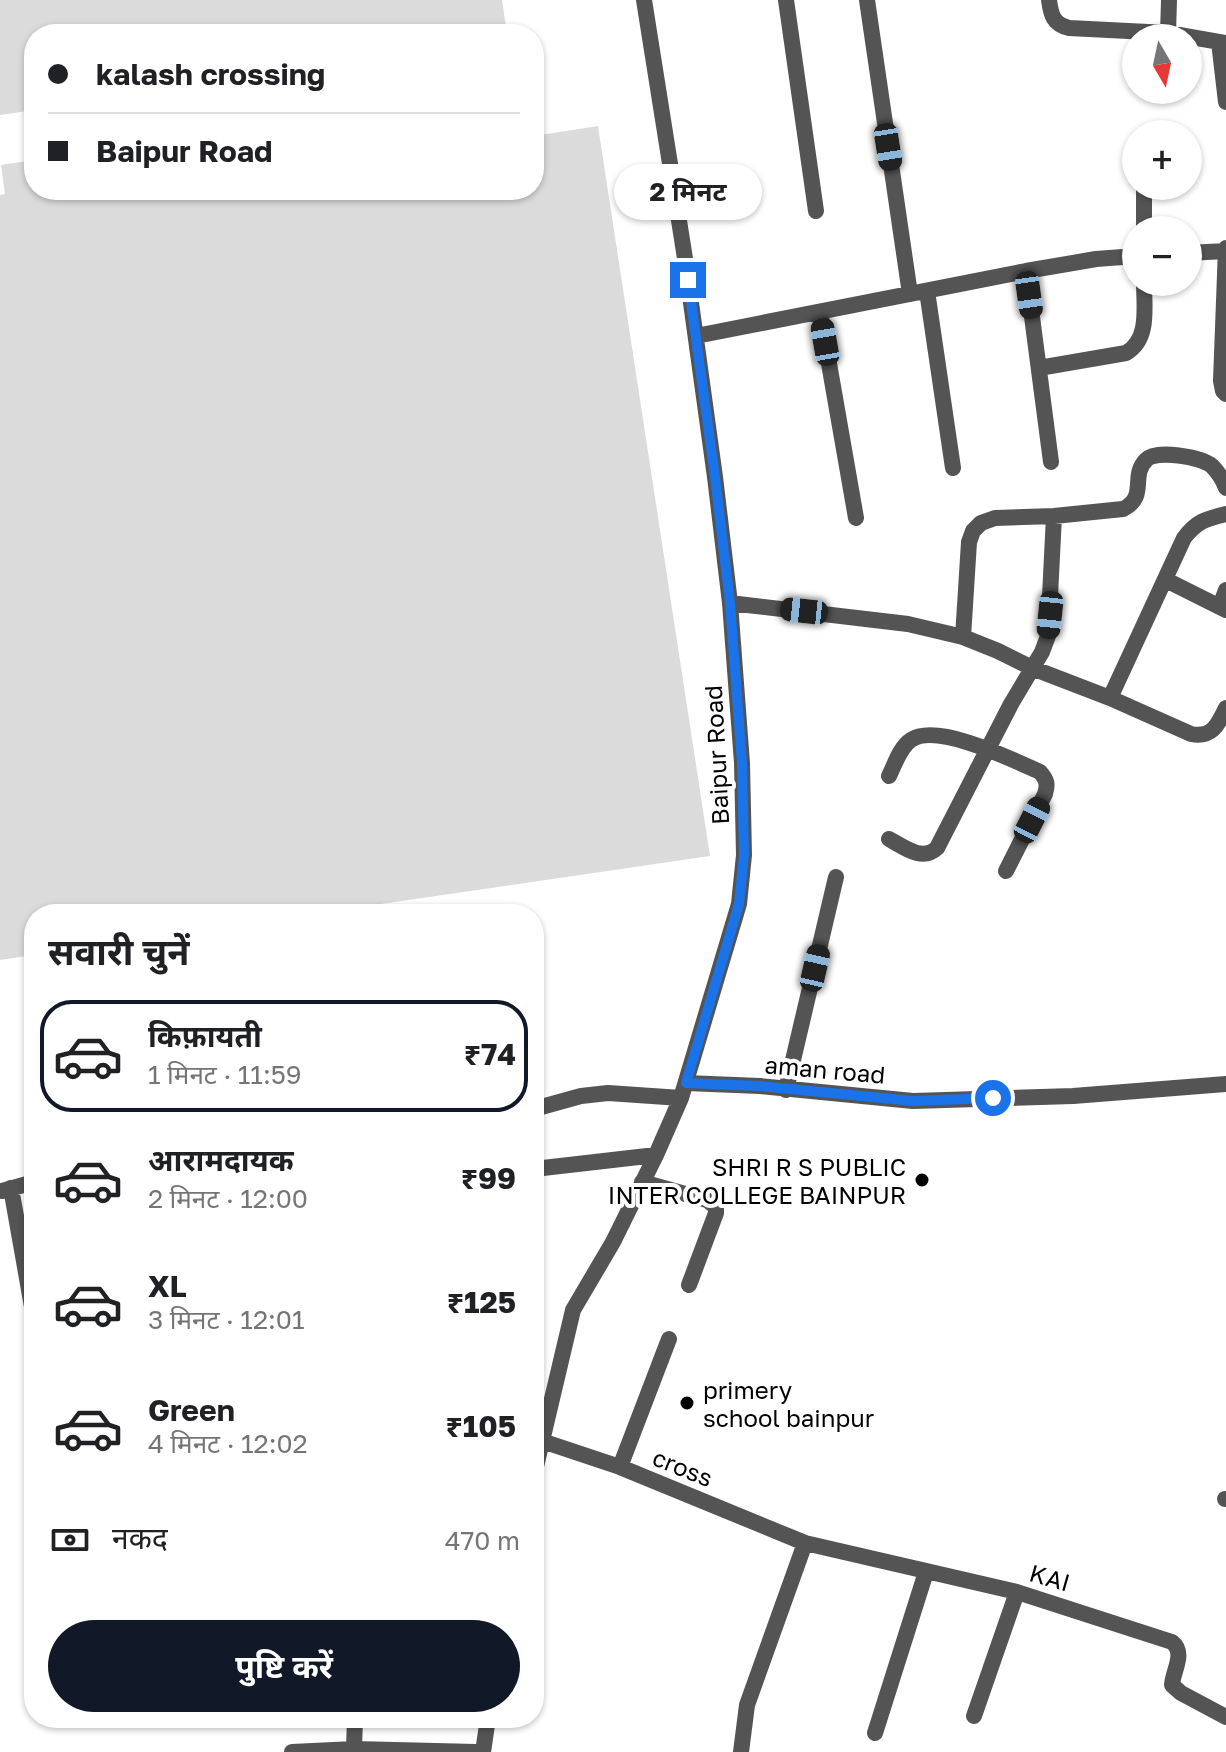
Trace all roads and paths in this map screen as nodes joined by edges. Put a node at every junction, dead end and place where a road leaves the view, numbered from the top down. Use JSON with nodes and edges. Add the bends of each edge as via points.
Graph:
{"nodes":[{"id":1,"x":644,"y":0,"type":"edge"},
{"id":2,"x":786,"y":0,"type":"edge"},
{"id":3,"x":867,"y":0,"type":"edge"},
{"id":4,"x":1049,"y":0,"type":"edge"},
{"id":5,"x":1169,"y":0,"type":"edge"},
{"id":6,"x":1168,"y":24,"type":"edge"},
{"id":7,"x":1122,"y":30,"type":"edge"},
{"id":8,"x":1202,"y":39,"type":"edge"},
{"id":9,"x":1222,"y":43,"type":"edge"},
{"id":10,"x":1226,"y":102,"type":"edge"},
{"id":11,"x":816,"y":211,"type":"dead end"},
{"id":12,"x":1226,"y":249,"type":"edge"},
{"id":13,"x":1202,"y":252,"type":"edge"},
{"id":14,"x":1122,"y":257,"type":"edge"},
{"id":15,"x":1026,"y":271,"type":"junction"},
{"id":16,"x":919,"y":293,"type":"junction"},
{"id":17,"x":1144,"y":296,"type":"edge"},
{"id":18,"x":820,"y":312,"type":"junction"},
{"id":19,"x":696,"y":336,"type":"junction"},
{"id":20,"x":1039,"y":368,"type":"junction"},
{"id":21,"x":1226,"y":394,"type":"edge"},
{"id":22,"x":1051,"y":462,"type":"dead end"},
{"id":23,"x":953,"y":468,"type":"dead end"},
{"id":24,"x":1226,"y":488,"type":"edge"},
{"id":25,"x":1226,"y":514,"type":"edge"},
{"id":26,"x":1054,"y":516,"type":"junction"},
{"id":27,"x":856,"y":518,"type":"dead end"},
{"id":28,"x":1166,"y":580,"type":"junction"},
{"id":29,"x":1226,"y":590,"type":"edge"},
{"id":30,"x":730,"y":603,"type":"junction"},
{"id":31,"x":1223,"y":608,"type":"edge"},
{"id":32,"x":963,"y":637,"type":"junction"},
{"id":33,"x":1032,"y":668,"type":"junction"},
{"id":34,"x":1110,"y":698,"type":"junction"},
{"id":35,"x":1226,"y":708,"type":"edge"},
{"id":36,"x":988,"y":749,"type":"junction"},
{"id":37,"x":889,"y":776,"type":"dead end"},
{"id":38,"x":889,"y":839,"type":"dead end"},
{"id":39,"x":1006,"y":871,"type":"dead end"},
{"id":40,"x":836,"y":877,"type":"dead end"},
{"id":41,"x":1226,"y":1084,"type":"edge"},
{"id":42,"x":683,"y":1090,"type":"junction"},
{"id":43,"x":786,"y":1090,"type":"junction"},
{"id":44,"x":544,"y":1106,"type":"edge"},
{"id":45,"x":656,"y":1155,"type":"junction"},
{"id":46,"x":544,"y":1168,"type":"edge"},
{"id":47,"x":642,"y":1182,"type":"junction"},
{"id":48,"x":5,"y":1190,"type":"edge"},
{"id":49,"x":24,"y":1274,"type":"edge"},
{"id":50,"x":689,"y":1285,"type":"dead end"},
{"id":51,"x":669,"y":1339,"type":"dead end"},
{"id":52,"x":544,"y":1433,"type":"edge"},
{"id":53,"x":544,"y":1442,"type":"edge"},
{"id":54,"x":620,"y":1467,"type":"junction"},
{"id":55,"x":805,"y":1543,"type":"junction"},
{"id":56,"x":926,"y":1572,"type":"junction"},
{"id":57,"x":1017,"y":1592,"type":"junction"},
{"id":58,"x":974,"y":1716,"type":"dead end"},
{"id":59,"x":1226,"y":1717,"type":"edge"},
{"id":60,"x":355,"y":1728,"type":"edge"},
{"id":61,"x":487,"y":1728,"type":"edge"},
{"id":62,"x":875,"y":1733,"type":"dead end"},
{"id":63,"x":354,"y":1749,"type":"junction"},
{"id":64,"x":292,"y":1752,"type":"edge"},
{"id":65,"x":476,"y":1752,"type":"edge"},
{"id":66,"x":483,"y":1752,"type":"edge"},
{"id":67,"x":741,"y":1752,"type":"edge"}],
"edges":[{"from":1,"to":19,"type":"street","name":"Baipur Road"},
{"from":2,"to":11,"type":"street"},
{"from":3,"to":16,"type":"street"},
{"from":4,"to":7,"type":"street","via":[[1051,15],[1061,26]]},
{"from":5,"to":6,"type":"street"},
{"from":8,"to":9,"type":"street"},
{"from":9,"to":10,"type":"street"},
{"from":12,"to":13,"type":"street"},
{"from":12,"to":21,"type":"street","via":[[1221,381]]},
{"from":14,"to":15,"type":"street"},
{"from":15,"to":16,"type":"street"},
{"from":15,"to":20,"type":"street"},
{"from":16,"to":18,"type":"street"},
{"from":16,"to":23,"type":"street"},
{"from":17,"to":20,"type":"street","via":[[1143,329],[1134,348]]},
{"from":18,"to":19,"type":"street"},
{"from":18,"to":27,"type":"street"},
{"from":19,"to":30,"type":"street","name":"Baipur Road"},
{"from":20,"to":22,"type":"street"},
{"from":24,"to":26,"type":"street","via":[[1212,466],[1197,458],[1153,456],[1143,462],[1131,505]]},
{"from":25,"to":28,"type":"street","via":[[1194,525]]},
{"from":26,"to":32,"type":"street","via":[[995,518],[973,531]]},
{"from":26,"to":33,"type":"street","via":[[1048,636]]},
{"from":28,"to":31,"type":"street"},
{"from":28,"to":34,"type":"street"},
{"from":29,"to":31,"type":"street"},
{"from":30,"to":32,"type":"street","via":[[908,624]]},
{"from":30,"to":42,"type":"street","name":"Baipur Road","via":[[744,855],[739,904]]},
{"from":32,"to":33,"type":"street"},
{"from":33,"to":34,"type":"street"},
{"from":33,"to":36,"type":"street"},
{"from":34,"to":35,"type":"street","via":[[1199,736],[1218,725]]},
{"from":36,"to":37,"type":"street","via":[[919,735],[908,741]]},
{"from":36,"to":38,"type":"street","via":[[931,854],[916,854]]},
{"from":36,"to":39,"type":"street","via":[[1040,772],[1047,785]]},
{"from":40,"to":43,"type":"street"},
{"from":41,"to":43,"type":"street","name":"aman road","via":[[913,1101]]},
{"from":42,"to":43,"type":"street","name":"aman road"},
{"from":42,"to":44,"type":"street","name":"aman road","via":[[581,1096]]},
{"from":42,"to":45,"type":"street","name":"Baipur Road"},
{"from":45,"to":46,"type":"street"},
{"from":45,"to":47,"type":"street","name":"Baipur Road"},
{"from":47,"to":50,"type":"street","via":[[716,1207]]},
{"from":47,"to":52,"type":"street","name":"Baipur Road","via":[[573,1310]]},
{"from":48,"to":49,"type":"street"},
{"from":51,"to":54,"type":"street"},
{"from":53,"to":54,"type":"street","name":"cross"},
{"from":54,"to":55,"type":"street","name":"cross"},
{"from":55,"to":56,"type":"street","name":"KAI"},
{"from":55,"to":67,"type":"street","via":[[747,1705]]},
{"from":56,"to":57,"type":"street","name":"KAI"},
{"from":56,"to":62,"type":"street"},
{"from":57,"to":58,"type":"street"},
{"from":57,"to":59,"type":"street","name":"KAI","via":[[1172,1642],[1180,1654],[1172,1685]]},
{"from":60,"to":63,"type":"street"},
{"from":61,"to":66,"type":"street"},
{"from":63,"to":64,"type":"street"},
{"from":63,"to":65,"type":"street"}]}
